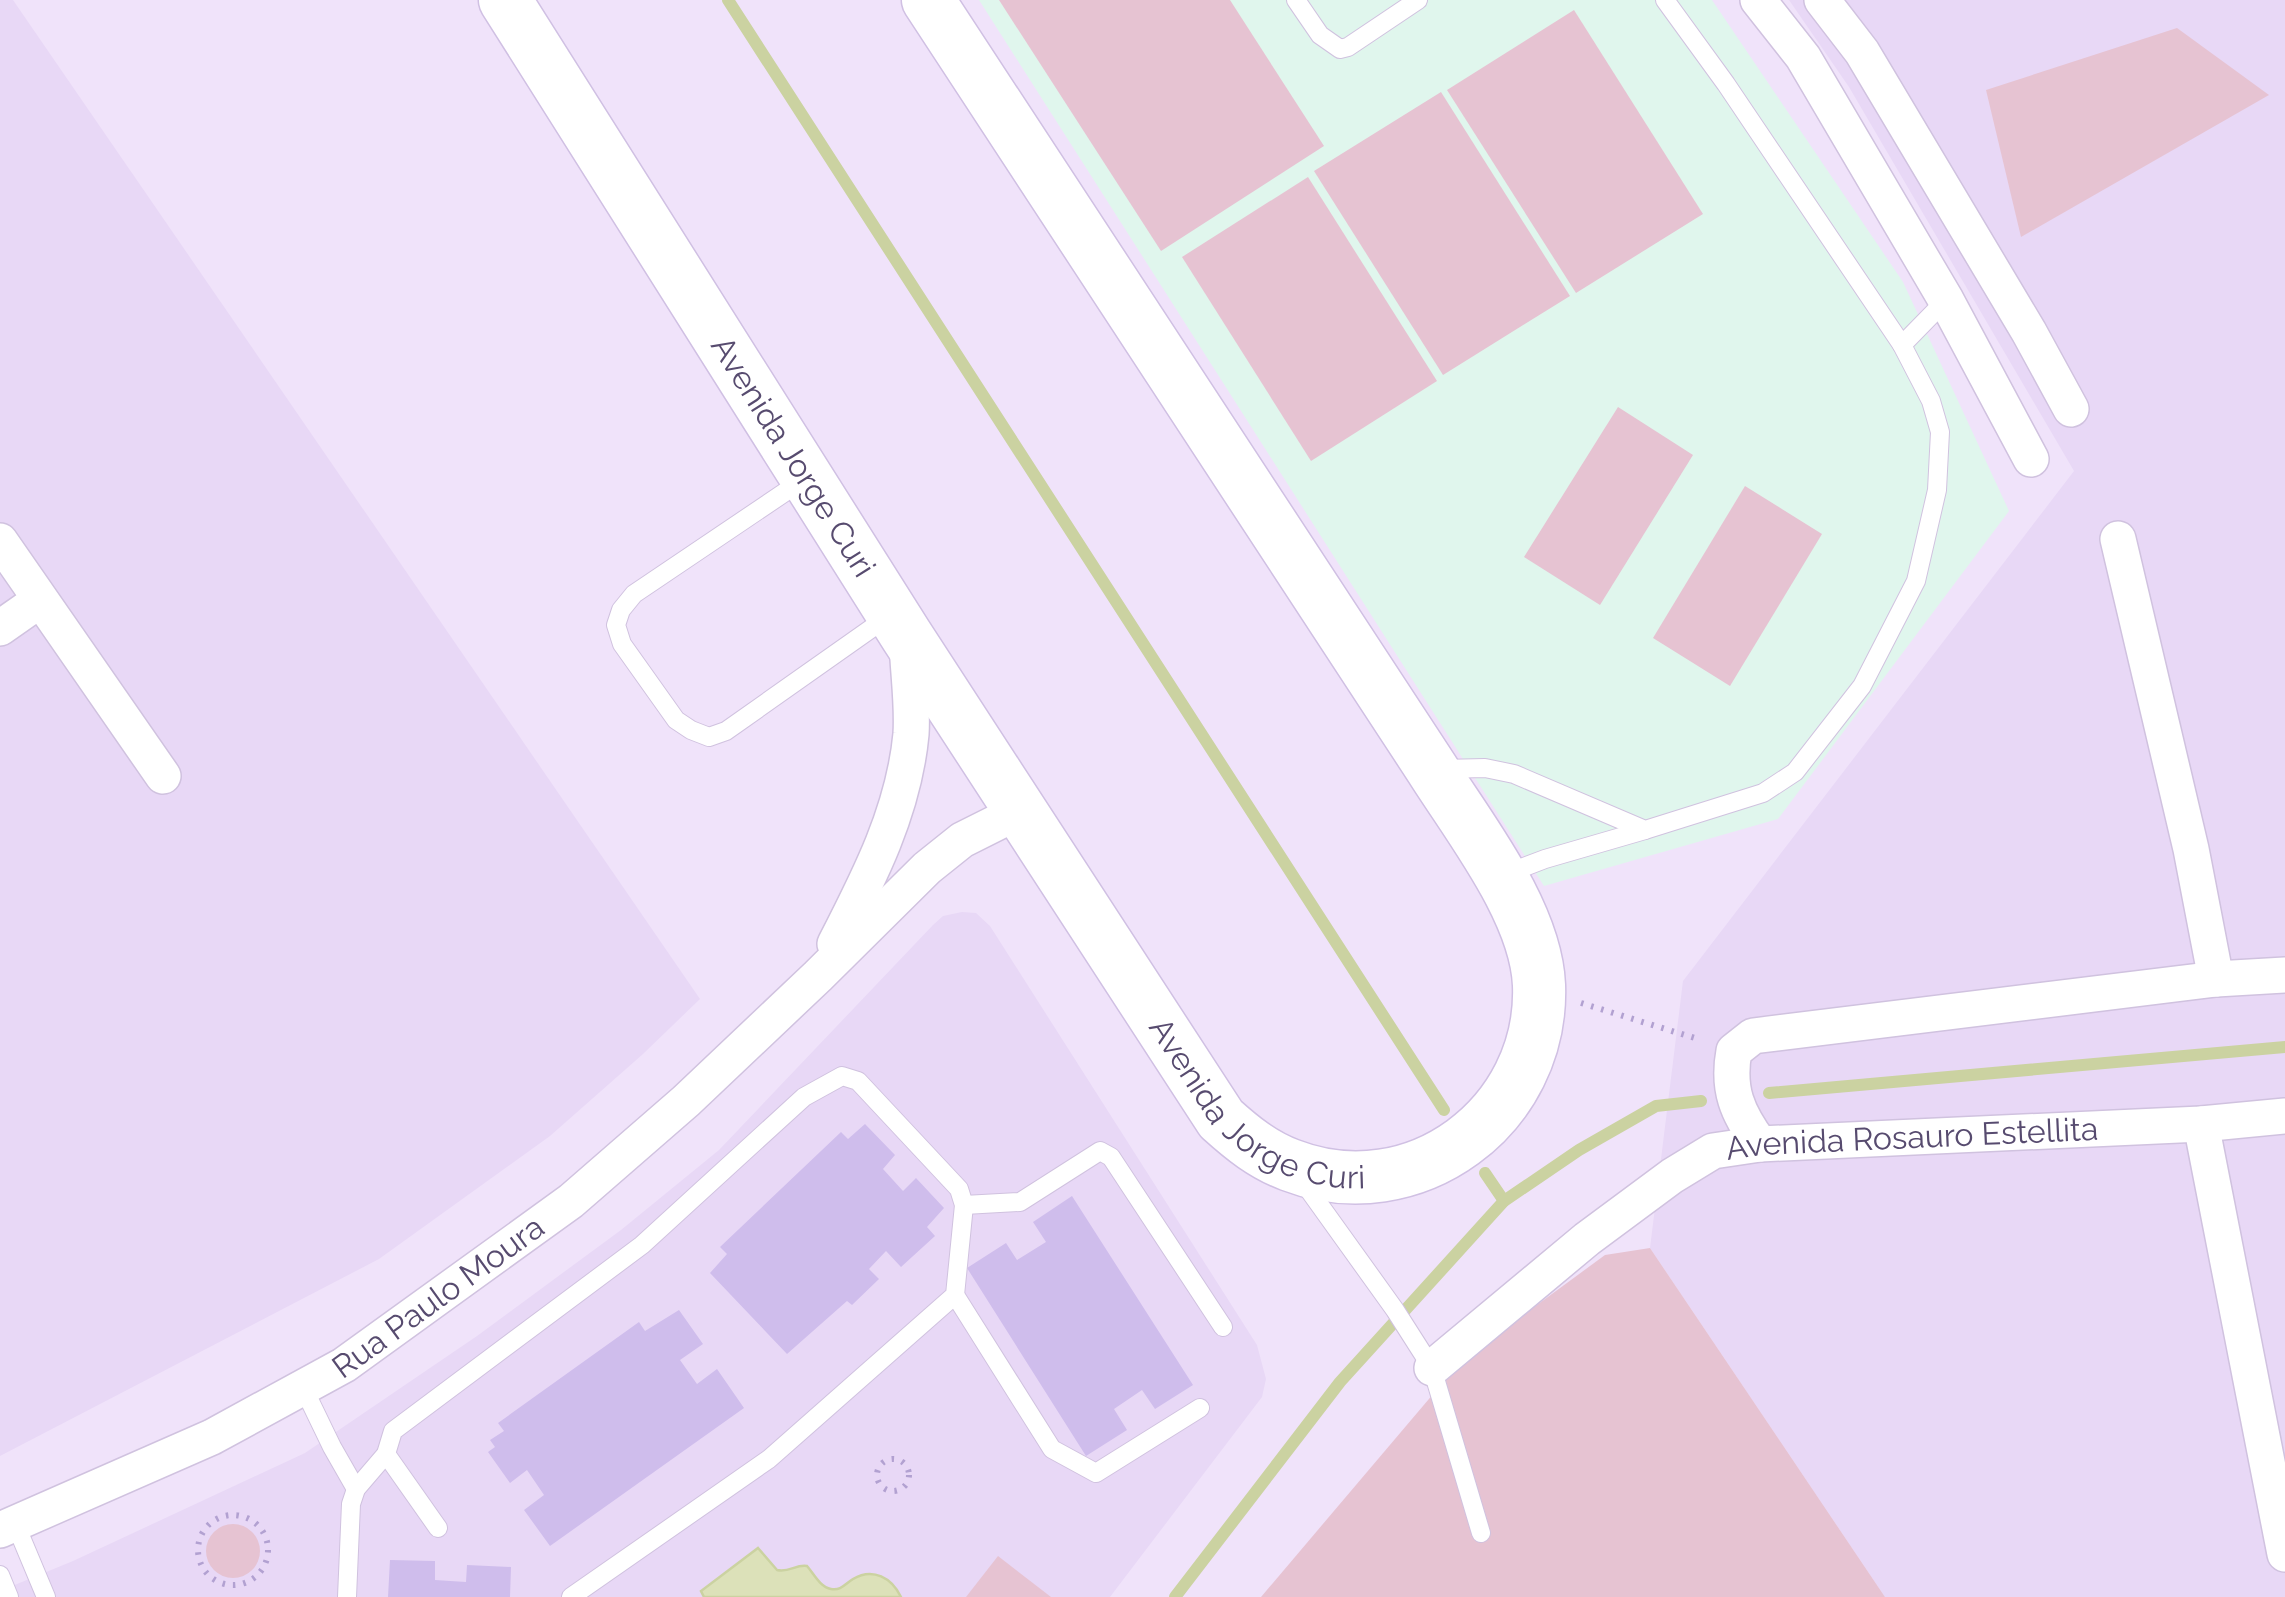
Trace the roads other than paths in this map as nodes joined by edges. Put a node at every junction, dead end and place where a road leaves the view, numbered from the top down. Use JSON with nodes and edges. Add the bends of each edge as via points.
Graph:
{"nodes":[{"id":1,"x":505,"y":0,"type":"edge"},
{"id":2,"x":1296,"y":0,"type":"edge"},
{"id":3,"x":1417,"y":0,"type":"edge"},
{"id":4,"x":1664,"y":0,"type":"edge"},
{"id":5,"x":1758,"y":0,"type":"edge"},
{"id":6,"x":1822,"y":0,"type":"edge"},
{"id":7,"x":931,"y":2,"type":"edge"},
{"id":8,"x":1946,"y":300,"type":"junction"},
{"id":9,"x":1902,"y":345,"type":"junction"},
{"id":10,"x":2071,"y":410,"type":"dead end"},
{"id":11,"x":2031,"y":459,"type":"dead end"},
{"id":12,"x":808,"y":477,"type":"junction"},
{"id":13,"x":2118,"y":539,"type":"dead end"},
{"id":14,"x":0,"y":542,"type":"edge"},
{"id":15,"x":40,"y":600,"type":"junction"},
{"id":16,"x":900,"y":625,"type":"junction"},
{"id":17,"x":0,"y":628,"type":"edge"},
{"id":18,"x":1432,"y":769,"type":"junction"},
{"id":19,"x":164,"y":776,"type":"dead end"},
{"id":20,"x":1022,"y":810,"type":"junction"},
{"id":21,"x":1645,"y":830,"type":"junction"},
{"id":22,"x":1500,"y":876,"type":"junction"},
{"id":23,"x":2285,"y":975,"type":"edge"},
{"id":24,"x":818,"y":976,"type":"junction"},
{"id":25,"x":2216,"y":979,"type":"junction"},
{"id":26,"x":2285,"y":1116,"type":"edge"},
{"id":27,"x":2201,"y":1124,"type":"junction"},
{"id":28,"x":1760,"y":1144,"type":"junction"},
{"id":29,"x":1292,"y":1166,"type":"junction"},
{"id":30,"x":964,"y":1205,"type":"junction"},
{"id":31,"x":955,"y":1295,"type":"junction"},
{"id":32,"x":1223,"y":1328,"type":"dead end"},
{"id":33,"x":1424,"y":1354,"type":"junction"},
{"id":34,"x":303,"y":1387,"type":"junction"},
{"id":35,"x":1200,"y":1408,"type":"dead end"},
{"id":36,"x":386,"y":1454,"type":"junction"},
{"id":37,"x":356,"y":1489,"type":"junction"},
{"id":38,"x":8,"y":1527,"type":"edge"},
{"id":39,"x":438,"y":1528,"type":"dead end"},
{"id":40,"x":1482,"y":1532,"type":"dead end"},
{"id":41,"x":2285,"y":1554,"type":"edge"},
{"id":42,"x":0,"y":1575,"type":"edge"},
{"id":43,"x":10,"y":1597,"type":"edge"},
{"id":44,"x":46,"y":1597,"type":"edge"},
{"id":45,"x":347,"y":1597,"type":"edge"},
{"id":46,"x":571,"y":1597,"type":"edge"}],
"edges":[{"from":1,"to":12,"type":"street","name":"Avenida Jorge Curi"},
{"from":2,"to":3,"type":"lane","via":[[1320,35],[1340,49]]},
{"from":4,"to":9,"type":"lane"},
{"from":5,"to":8,"type":"street","via":[[1803,57]]},
{"from":6,"to":10,"type":"street","via":[[1862,52]]},
{"from":7,"to":18,"type":"street","name":"Avenida Jorge Curi"},
{"from":8,"to":9,"type":"lane"},
{"from":8,"to":11,"type":"street"},
{"from":9,"to":21,"type":"lane","via":[[1932,401],[1940,432],[1937,490],[1916,582],[1862,686],[1795,772],[1763,793]]},
{"from":12,"to":16,"type":"street","name":"Avenida Jorge Curi"},
{"from":12,"to":16,"type":"lane","via":[[634,594],[616,625],[622,644],[676,720],[708,737]]},
{"from":13,"to":25,"type":"street"},
{"from":14,"to":15,"type":"street"},
{"from":15,"to":17,"type":"street"},
{"from":15,"to":19,"type":"street"},
{"from":16,"to":20,"type":"street","name":"Avenida Jorge Curi"},
{"from":16,"to":24,"type":"street","name":"Rua Paulo Moura","via":[[911,734],[895,816]]},
{"from":18,"to":21,"type":"lane","via":[[1514,774]]},
{"from":18,"to":22,"type":"street","name":"Avenida Jorge Curi"},
{"from":20,"to":24,"type":"street","name":"Rua Paulo Moura","via":[[962,840],[927,868]]},
{"from":20,"to":29,"type":"street","name":"Avenida Jorge Curi","via":[[1221,1119]]},
{"from":21,"to":22,"type":"lane"},
{"from":22,"to":29,"type":"street","name":"Avenida Jorge Curi","via":[[1524,922],[1539,984],[1536,1028],[1504,1103],[1453,1150],[1417,1168],[1348,1178]]},
{"from":23,"to":25,"type":"street"},
{"from":24,"to":34,"type":"street","name":"Rua Paulo Moura","via":[[571,1201],[344,1365]]},
{"from":25,"to":28,"type":"street","via":[[1744,1044],[1730,1074],[1746,1126]]},
{"from":26,"to":27,"type":"street","name":"Avenida Rosauro Estellita"},
{"from":27,"to":28,"type":"street","name":"Avenida Rosauro Estellita"},
{"from":27,"to":41,"type":"street"},
{"from":28,"to":33,"type":"street","name":"Avenida Rosauro Estellita","via":[[1713,1151],[1672,1176]]},
{"from":29,"to":33,"type":"lane"},
{"from":30,"to":31,"type":"lane"},
{"from":30,"to":32,"type":"lane","via":[[1020,1202],[1100,1151]]},
{"from":30,"to":36,"type":"lane","via":[[960,1189],[858,1081],[842,1076],[804,1097],[642,1245],[393,1430]]},
{"from":31,"to":35,"type":"lane","via":[[1052,1449],[1096,1473]]},
{"from":31,"to":46,"type":"lane","via":[[769,1459]]},
{"from":33,"to":40,"type":"lane"},
{"from":34,"to":37,"type":"lane"},
{"from":34,"to":38,"type":"street","name":"Rua Paulo Moura","via":[[212,1437]]},
{"from":36,"to":37,"type":"lane"},
{"from":36,"to":39,"type":"lane"},
{"from":37,"to":45,"type":"lane"},
{"from":38,"to":44,"type":"lane"},
{"from":42,"to":43,"type":"lane"}]}
